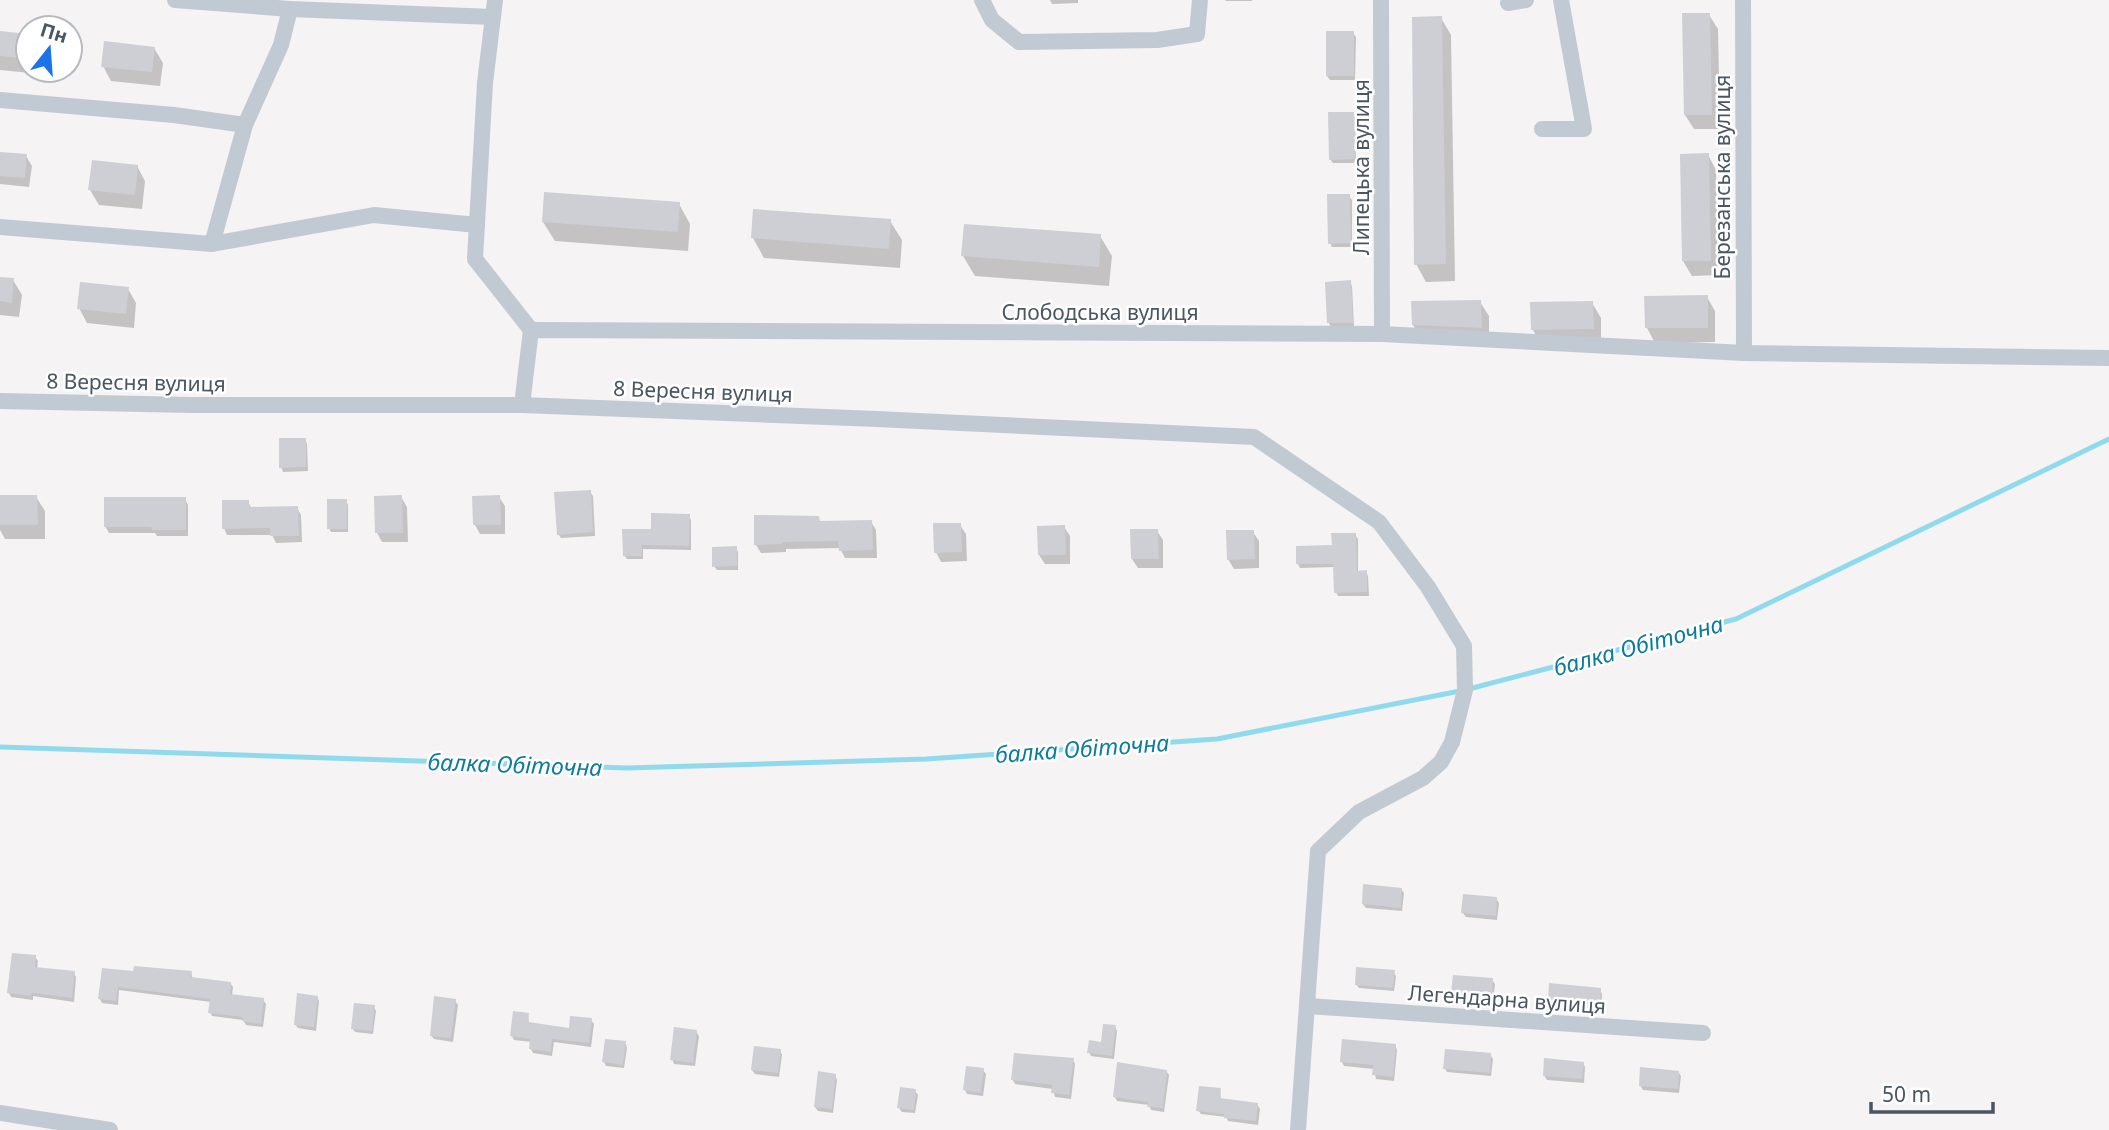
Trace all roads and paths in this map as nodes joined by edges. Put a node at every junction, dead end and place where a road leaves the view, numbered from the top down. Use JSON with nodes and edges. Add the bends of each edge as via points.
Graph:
{"nodes":[{"id":1,"x":175,"y":0,"type":"edge"},
{"id":2,"x":495,"y":0,"type":"edge"},
{"id":3,"x":982,"y":0,"type":"edge"},
{"id":4,"x":1200,"y":0,"type":"edge"},
{"id":5,"x":1381,"y":0,"type":"edge"},
{"id":6,"x":1526,"y":0,"type":"edge"},
{"id":7,"x":1561,"y":0,"type":"edge"},
{"id":8,"x":1743,"y":0,"type":"edge"},
{"id":9,"x":1508,"y":3,"type":"dead end"},
{"id":10,"x":290,"y":9,"type":"junction"},
{"id":11,"x":493,"y":17,"type":"junction"},
{"id":12,"x":0,"y":100,"type":"edge"},
{"id":13,"x":245,"y":125,"type":"junction"},
{"id":14,"x":1542,"y":129,"type":"dead end"},
{"id":15,"x":477,"y":225,"type":"junction"},
{"id":16,"x":0,"y":227,"type":"edge"},
{"id":17,"x":212,"y":244,"type":"junction"},
{"id":18,"x":531,"y":330,"type":"junction"},
{"id":19,"x":1382,"y":334,"type":"junction"},
{"id":20,"x":1744,"y":353,"type":"junction"},
{"id":21,"x":2109,"y":358,"type":"edge"},
{"id":22,"x":0,"y":401,"type":"edge"},
{"id":23,"x":522,"y":405,"type":"junction"},
{"id":24,"x":1308,"y":1006,"type":"junction"},
{"id":25,"x":1703,"y":1033,"type":"dead end"},
{"id":26,"x":0,"y":1113,"type":"edge"},
{"id":27,"x":110,"y":1130,"type":"edge"},
{"id":28,"x":1298,"y":1130,"type":"edge"}],
"edges":[{"from":1,"to":10,"type":"street"},
{"from":2,"to":11,"type":"street"},
{"from":3,"to":4,"type":"street","via":[[992,20],[1018,42],[1157,40],[1197,34]]},
{"from":5,"to":19,"type":"street","name":"Липецька вулиця"},
{"from":6,"to":9,"type":"street"},
{"from":7,"to":14,"type":"street","via":[[1584,129]]},
{"from":8,"to":20,"type":"street","name":"Березанська вулиця"},
{"from":10,"to":11,"type":"street"},
{"from":10,"to":13,"type":"street","via":[[281,45]]},
{"from":11,"to":15,"type":"street"},
{"from":12,"to":13,"type":"street"},
{"from":13,"to":17,"type":"street"},
{"from":15,"to":17,"type":"street","via":[[374,215]]},
{"from":15,"to":18,"type":"street","via":[[475,259]]},
{"from":16,"to":17,"type":"street"},
{"from":18,"to":19,"type":"street","name":"Слободська вулиця"},
{"from":18,"to":23,"type":"street"},
{"from":19,"to":20,"type":"street","name":"Слободська вулиця"},
{"from":20,"to":21,"type":"street","name":"Слободська вулиця"},
{"from":22,"to":23,"type":"street","name":"8 Вересня вулиця"},
{"from":23,"to":24,"type":"street","name":"8 Вересня вулиця","via":[[1254,437],[1378,522],[1428,587],[1464,646],[1465,690],[1452,742],[1441,762],[1423,778],[1359,812],[1318,851]]},
{"from":24,"to":25,"type":"street","name":"Легендарна вулиця"},
{"from":24,"to":28,"type":"street"},
{"from":26,"to":27,"type":"street"}]}
